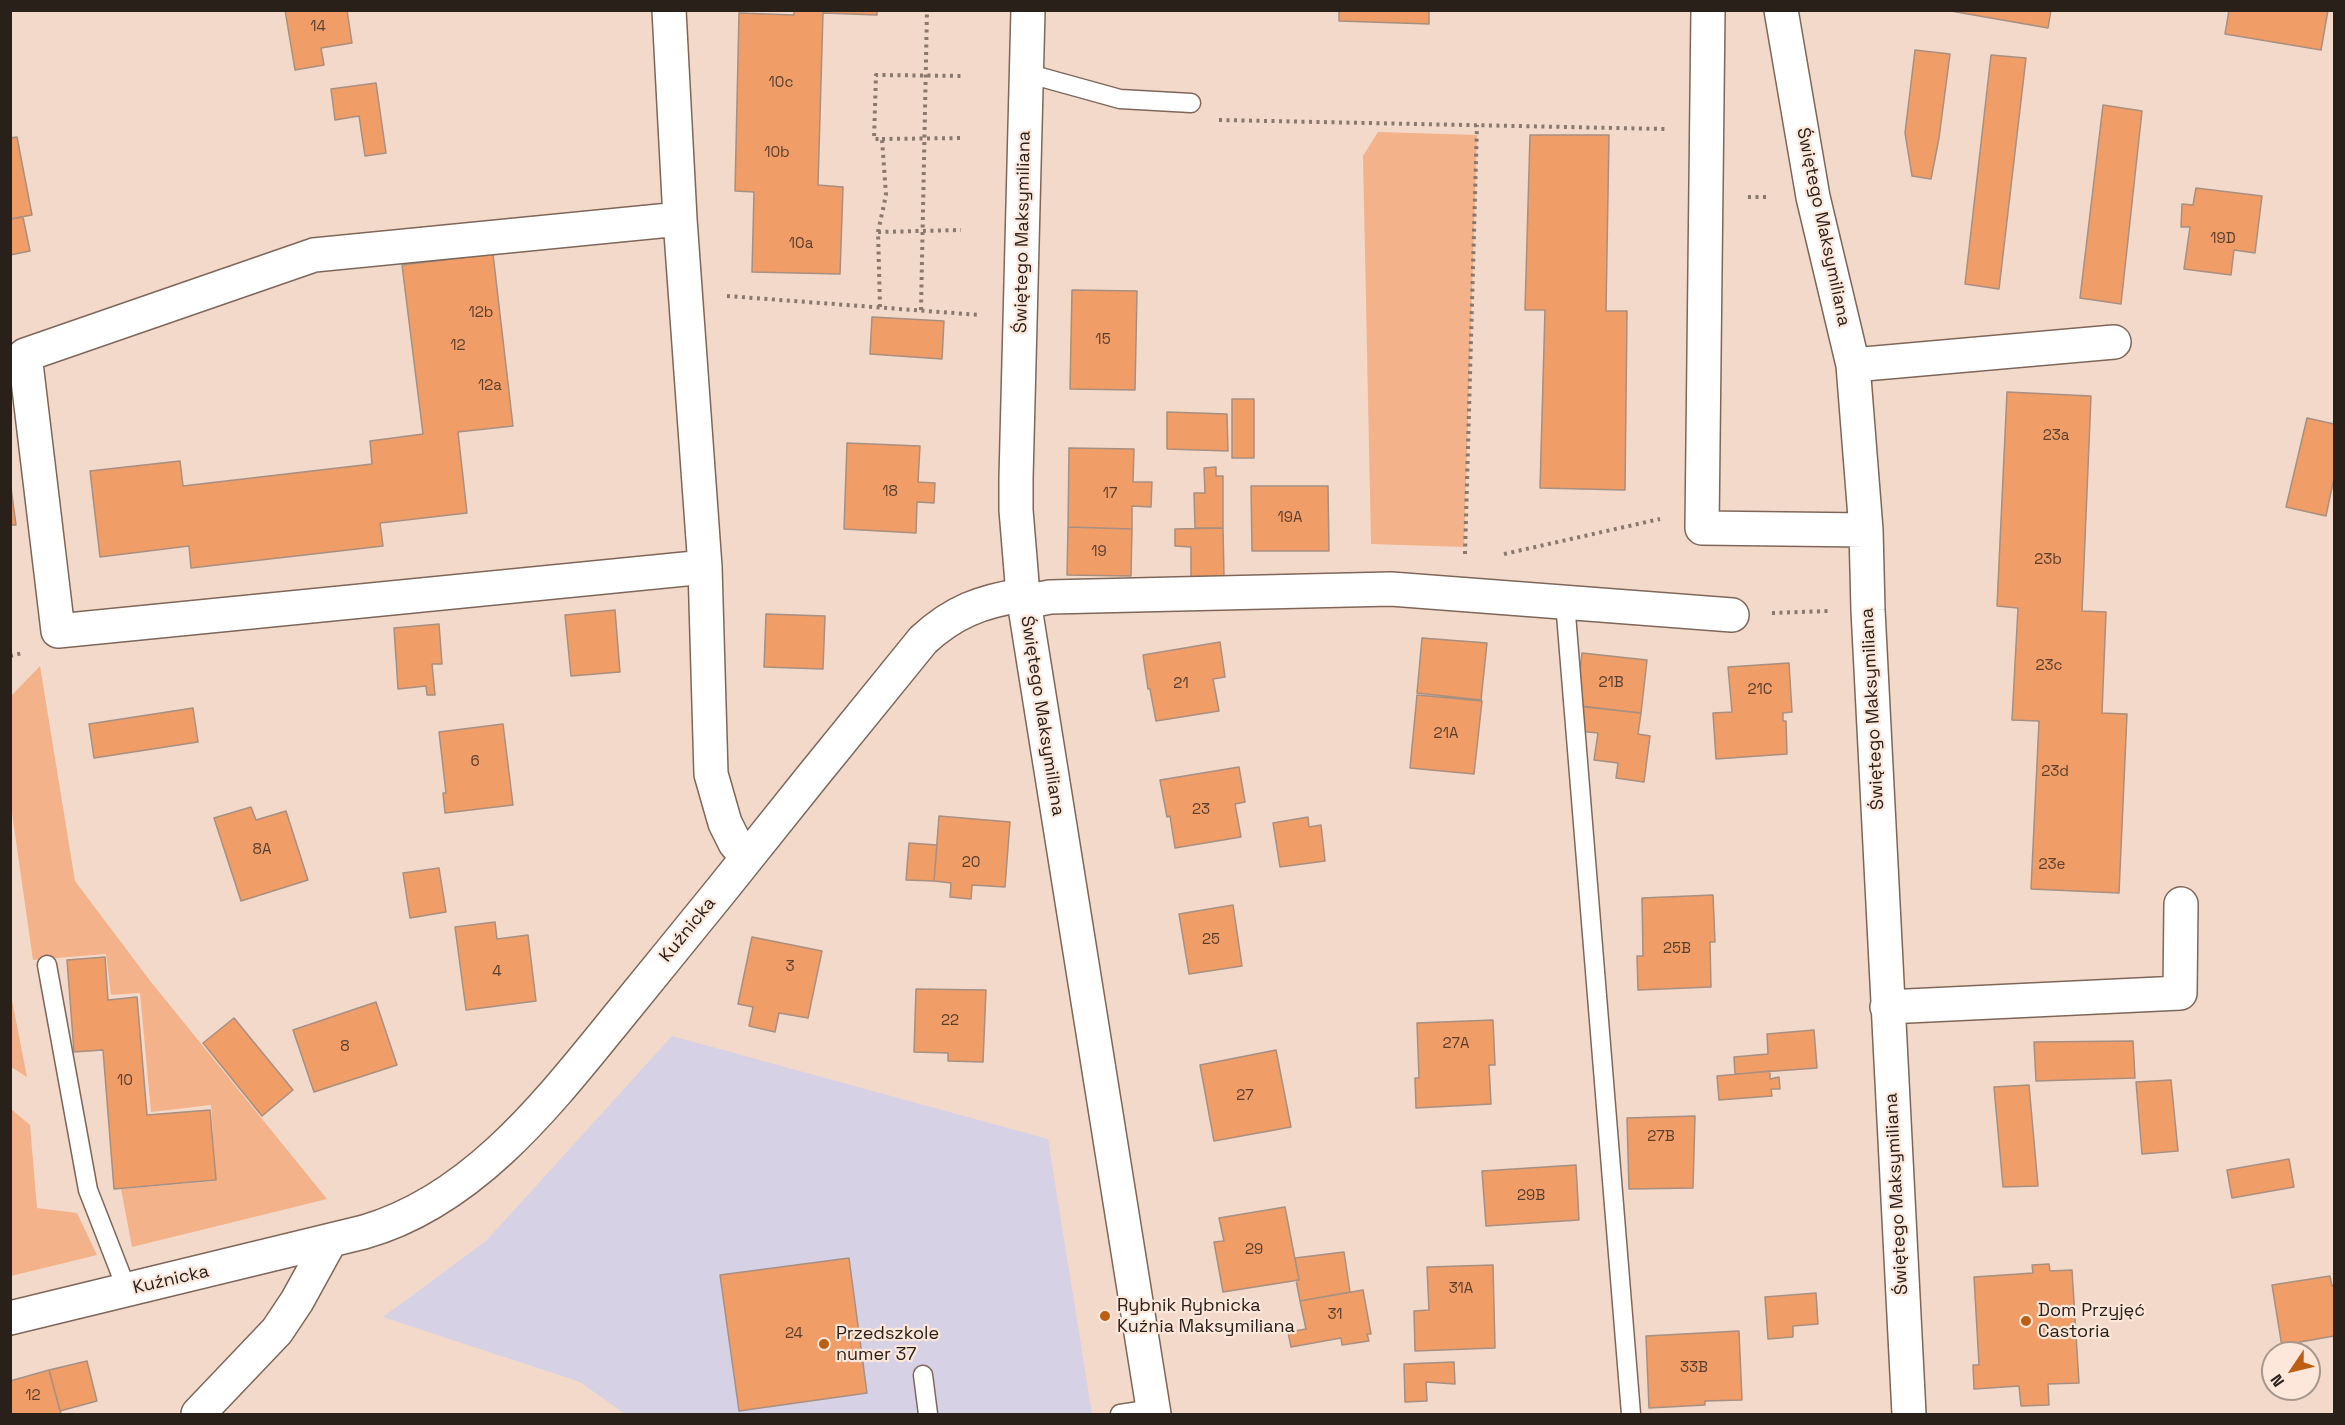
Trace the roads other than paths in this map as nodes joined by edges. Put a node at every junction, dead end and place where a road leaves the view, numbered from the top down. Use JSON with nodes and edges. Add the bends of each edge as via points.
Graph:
{"nodes":[{"id":1,"x":669,"y":10,"type":"edge"},
{"id":2,"x":1028,"y":10,"type":"edge"},
{"id":3,"x":1708,"y":10,"type":"edge"},
{"id":4,"x":1780,"y":10,"type":"edge"},
{"id":5,"x":1026,"y":73,"type":"junction"},
{"id":6,"x":1191,"y":103,"type":"dead end"},
{"id":7,"x":680,"y":219,"type":"junction"},
{"id":8,"x":2114,"y":342,"type":"dead end"},
{"id":9,"x":1853,"y":365,"type":"junction"},
{"id":10,"x":1866,"y":530,"type":"junction"},
{"id":11,"x":705,"y":567,"type":"junction"},
{"id":12,"x":1023,"y":598,"type":"junction"},
{"id":13,"x":1565,"y":602,"type":"junction"},
{"id":14,"x":1732,"y":615,"type":"road end"},
{"id":15,"x":747,"y":858,"type":"junction"},
{"id":16,"x":2181,"y":904,"type":"dead end"},
{"id":17,"x":47,"y":965,"type":"dead end"},
{"id":18,"x":1887,"y":1007,"type":"junction"},
{"id":19,"x":330,"y":1241,"type":"junction"},
{"id":20,"x":128,"y":1290,"type":"junction"},
{"id":21,"x":10,"y":1318,"type":"edge"},
{"id":22,"x":923,"y":1375,"type":"dead end"},
{"id":23,"x":1154,"y":1412,"type":"edge"},
{"id":24,"x":198,"y":1414,"type":"edge"},
{"id":25,"x":928,"y":1414,"type":"edge"},
{"id":26,"x":1120,"y":1414,"type":"edge"},
{"id":27,"x":1632,"y":1414,"type":"edge"},
{"id":28,"x":1909,"y":1414,"type":"edge"}],
"edges":[{"from":1,"to":7,"type":"street"},
{"from":2,"to":5,"type":"street","name":"Świętego Maksymiliana"},
{"from":3,"to":10,"type":"street","via":[[1702,528]]},
{"from":4,"to":9,"type":"street","name":"Świętego Maksymiliana","via":[[1813,197]]},
{"from":5,"to":6,"type":"lane","via":[[1120,99]]},
{"from":5,"to":12,"type":"street","name":"Świętego Maksymiliana","via":[[1016,478]]},
{"from":7,"to":11,"type":"street"},
{"from":7,"to":11,"type":"street","via":[[314,255],[26,355],[58,631]]},
{"from":8,"to":9,"type":"street"},
{"from":9,"to":10,"type":"street","name":"Świętego Maksymiliana"},
{"from":10,"to":18,"type":"street","name":"Świętego Maksymiliana"},
{"from":11,"to":15,"type":"street","via":[[711,774],[725,823]]},
{"from":12,"to":13,"type":"street","name":"Kuźnicka","via":[[1391,588]]},
{"from":12,"to":15,"type":"street","name":"Kuźnicka","via":[[981,604],[940,624]]},
{"from":12,"to":23,"type":"street","name":"Świętego Maksymiliana"},
{"from":13,"to":14,"type":"street","name":"Kuźnicka"},
{"from":13,"to":27,"type":"lane"},
{"from":15,"to":19,"type":"street","name":"Kuźnicka","via":[[579,1064],[494,1156],[415,1213]]},
{"from":16,"to":18,"type":"street","via":[[2180,993]]},
{"from":17,"to":20,"type":"lane","via":[[88,1190]]},
{"from":18,"to":28,"type":"street","name":"Świętego Maksymiliana"},
{"from":19,"to":20,"type":"street","name":"Kuźnicka"},
{"from":19,"to":24,"type":"street","via":[[277,1330]]},
{"from":20,"to":21,"type":"street","name":"Kuźnicka"},
{"from":22,"to":25,"type":"lane"},
{"from":23,"to":26,"type":"lane"}]}
